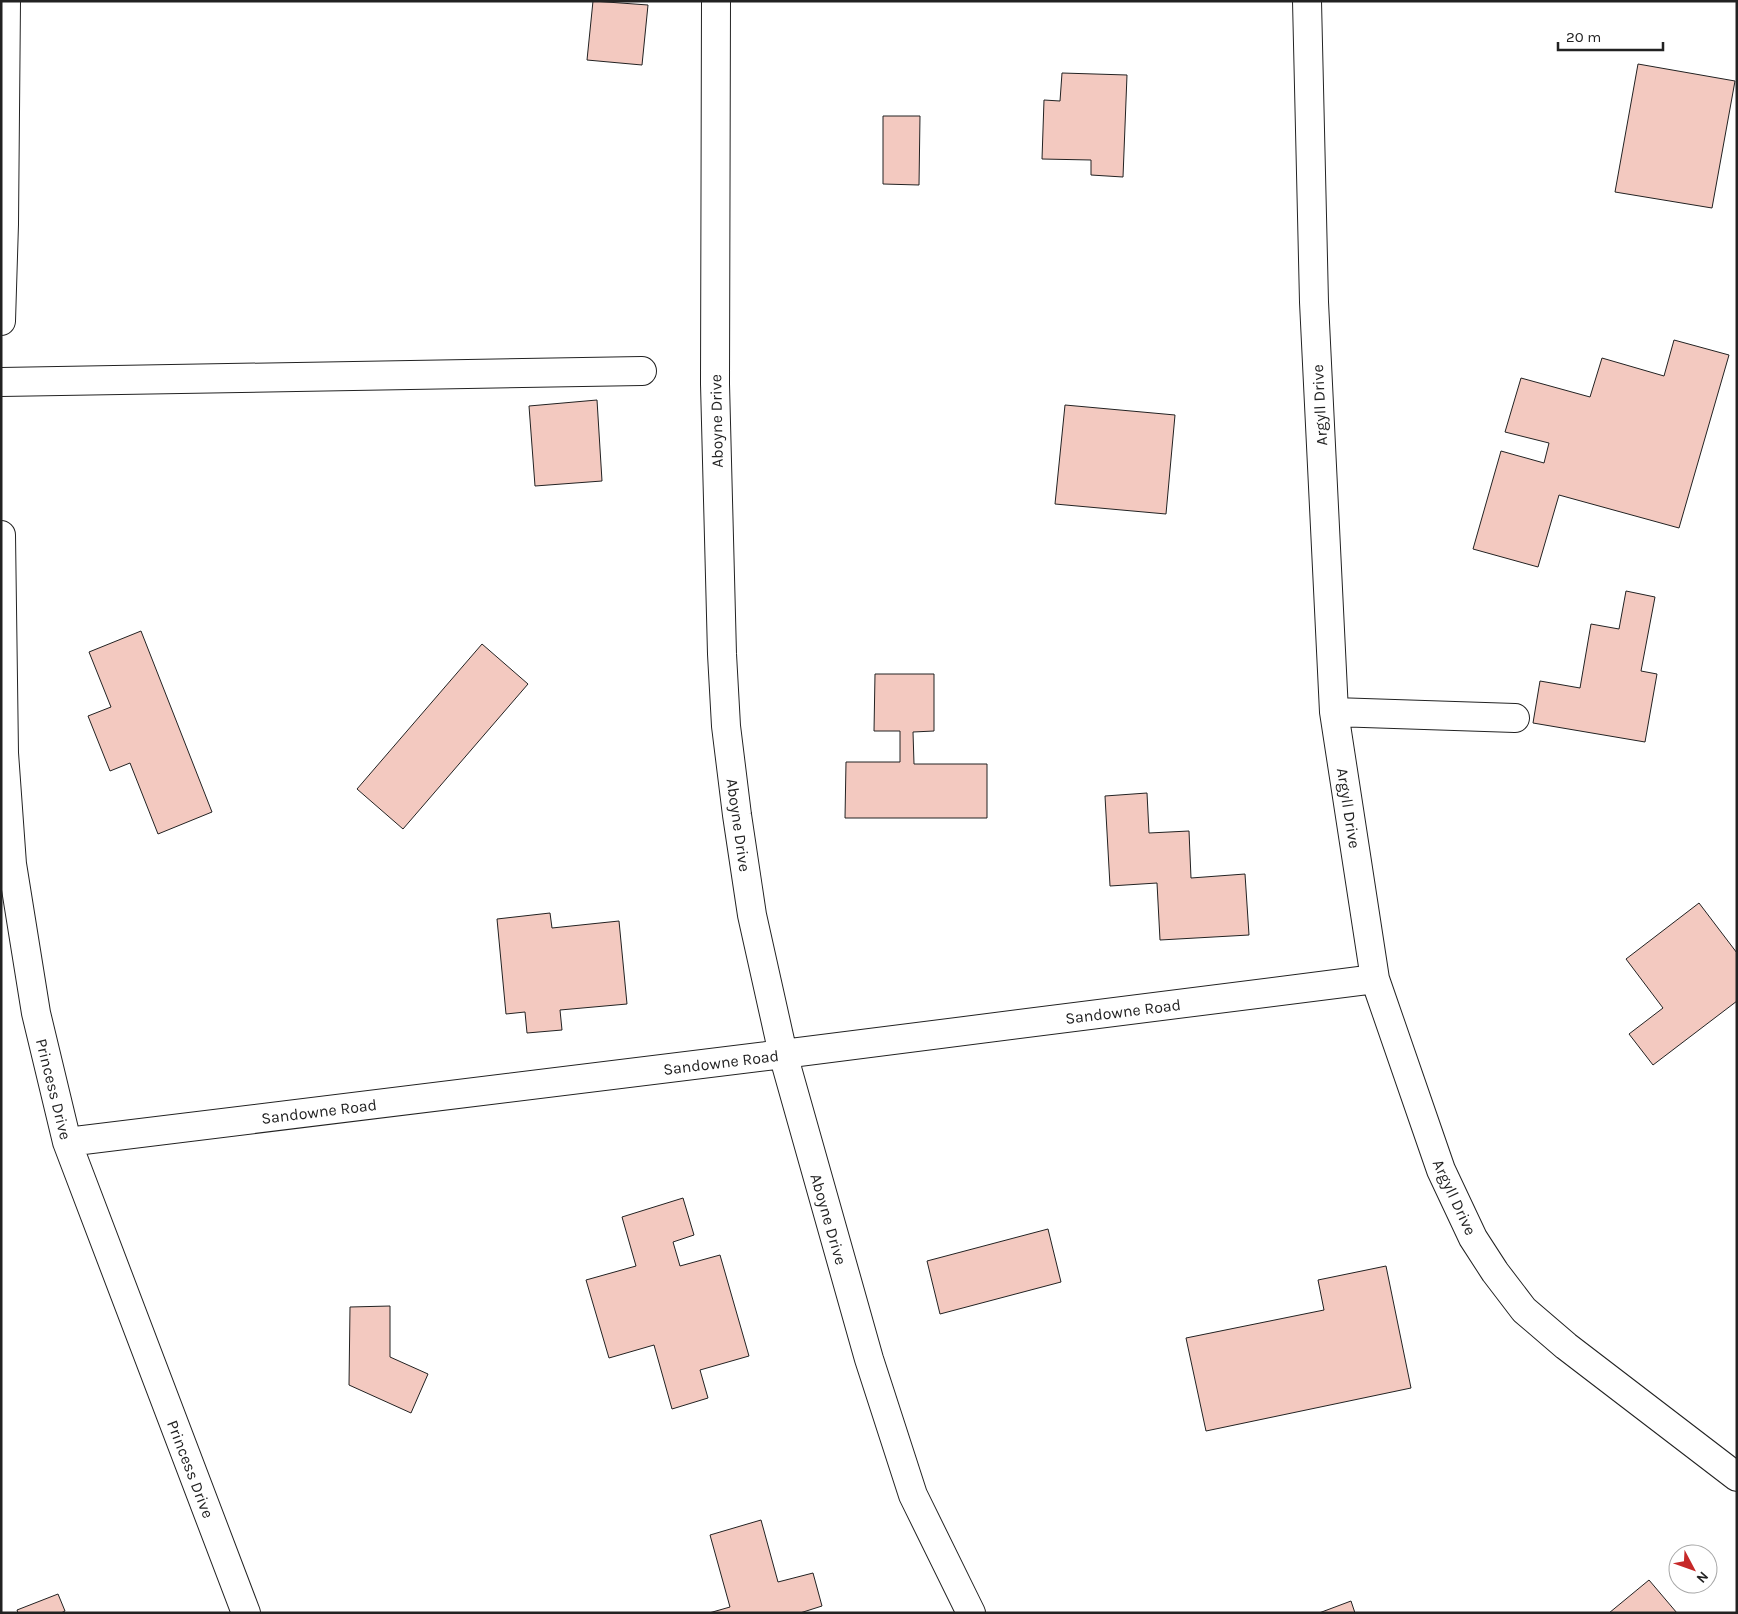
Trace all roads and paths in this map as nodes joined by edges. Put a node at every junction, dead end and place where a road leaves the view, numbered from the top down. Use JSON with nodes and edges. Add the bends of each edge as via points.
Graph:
{"nodes":[{"id":1,"x":6,"y":1,"type":"edge"},
{"id":2,"x":716,"y":1,"type":"edge"},
{"id":3,"x":1307,"y":1,"type":"edge"},
{"id":4,"x":3,"y":224,"type":"edge"},
{"id":5,"x":1,"y":321,"type":"edge"},
{"id":6,"x":642,"y":371,"type":"dead end"},
{"id":7,"x":1,"y":382,"type":"edge"},
{"id":8,"x":1,"y":534,"type":"edge"},
{"id":9,"x":1334,"y":712,"type":"junction"},
{"id":10,"x":1515,"y":718,"type":"dead end"},
{"id":11,"x":1375,"y":979,"type":"junction"},
{"id":12,"x":783,"y":1054,"type":"junction"},
{"id":13,"x":66,"y":1142,"type":"junction"},
{"id":14,"x":1737,"y":1477,"type":"edge"},
{"id":15,"x":246,"y":1613,"type":"edge"},
{"id":16,"x":970,"y":1613,"type":"edge"}],
"edges":[{"from":1,"to":4,"type":"street"},
{"from":2,"to":12,"type":"street","name":"Aboyne Drive","via":[[715,384],[726,726],[752,915]]},
{"from":3,"to":9,"type":"street","name":"Argyll Drive","via":[[1314,302]]},
{"from":4,"to":5,"type":"street"},
{"from":6,"to":7,"type":"street"},
{"from":8,"to":13,"type":"street","name":"Princess Drive","via":[[4,753],[12,864],[36,1013]]},
{"from":9,"to":10,"type":"street"},
{"from":9,"to":11,"type":"street","name":"Argyll Drive"},
{"from":11,"to":12,"type":"street","name":"Sandowne Road"},
{"from":11,"to":14,"type":"street","name":"Argyll Drive","via":[[1441,1170],[1473,1238],[1495,1272],[1524,1310],[1566,1346]]},
{"from":12,"to":13,"type":"street","name":"Sandowne Road"},
{"from":12,"to":16,"type":"street","name":"Aboyne Drive","via":[[869,1359],[913,1495]]},
{"from":13,"to":15,"type":"street","name":"Princess Drive"}]}
